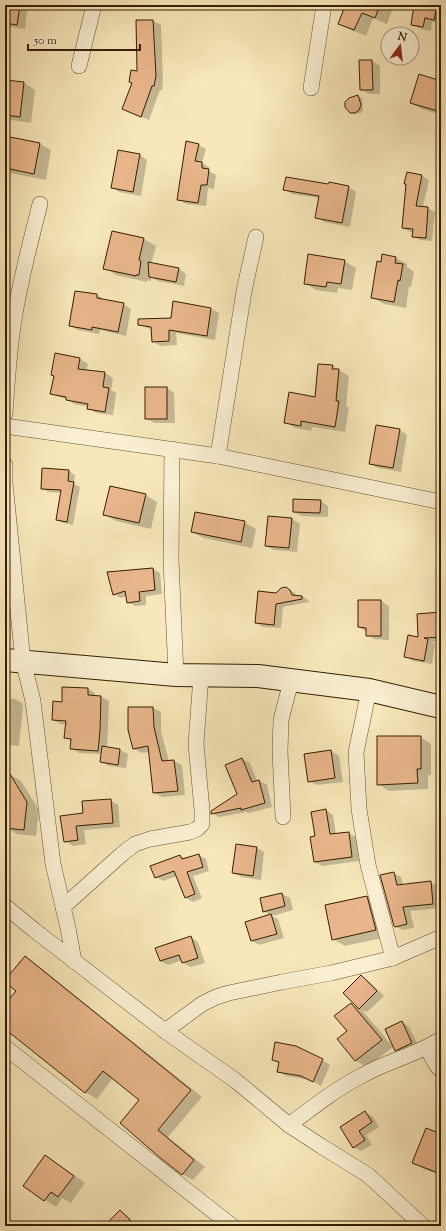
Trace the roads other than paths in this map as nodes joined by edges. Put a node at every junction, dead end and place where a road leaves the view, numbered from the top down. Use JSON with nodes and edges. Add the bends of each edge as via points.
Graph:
{"nodes":[{"id":1,"x":94,"y":5,"type":"edge"},
{"id":2,"x":324,"y":5,"type":"edge"},
{"id":3,"x":79,"y":66,"type":"dead end"},
{"id":4,"x":311,"y":88,"type":"dead end"},
{"id":5,"x":40,"y":204,"type":"dead end"},
{"id":6,"x":256,"y":237,"type":"dead end"},
{"id":7,"x":5,"y":414,"type":"edge"},
{"id":8,"x":5,"y":426,"type":"edge"},
{"id":9,"x":172,"y":449,"type":"junction"},
{"id":10,"x":218,"y":456,"type":"junction"},
{"id":11,"x":5,"y":465,"type":"edge"},
{"id":12,"x":441,"y":502,"type":"edge"},
{"id":13,"x":14,"y":660,"type":"edge"},
{"id":14,"x":176,"y":675,"type":"junction"},
{"id":15,"x":201,"y":676,"type":"junction"},
{"id":16,"x":291,"y":681,"type":"junction"},
{"id":17,"x":369,"y":690,"type":"junction"},
{"id":18,"x":441,"y":707,"type":"edge"},
{"id":19,"x":283,"y":817,"type":"dead end"},
{"id":20,"x":5,"y":906,"type":"edge"},
{"id":21,"x":63,"y":907,"type":"junction"},
{"id":22,"x":441,"y":937,"type":"edge"},
{"id":23,"x":393,"y":958,"type":"junction"},
{"id":24,"x":74,"y":961,"type":"junction"},
{"id":25,"x":165,"y":1031,"type":"junction"},
{"id":26,"x":441,"y":1039,"type":"edge"},
{"id":27,"x":5,"y":1047,"type":"edge"},
{"id":28,"x":426,"y":1048,"type":"junction"},
{"id":29,"x":441,"y":1070,"type":"edge"},
{"id":30,"x":289,"y":1125,"type":"junction"},
{"id":31,"x":232,"y":1226,"type":"edge"},
{"id":32,"x":423,"y":1226,"type":"edge"}],
"edges":[{"from":1,"to":3,"type":"street"},
{"from":2,"to":4,"type":"street"},
{"from":5,"to":7,"type":"street","via":[[20,282],[9,360]]},
{"from":6,"to":10,"type":"street","via":[[244,291]]},
{"from":8,"to":9,"type":"street"},
{"from":9,"to":10,"type":"street"},
{"from":9,"to":14,"type":"street","via":[[171,560]]},
{"from":10,"to":12,"type":"street"},
{"from":11,"to":13,"type":"street"},
{"from":13,"to":14,"type":"street"},
{"from":13,"to":21,"type":"street","via":[[33,701],[53,864]]},
{"from":14,"to":15,"type":"street"},
{"from":15,"to":16,"type":"street","via":[[258,676]]},
{"from":15,"to":21,"type":"street","via":[[196,744],[202,824],[190,832],[135,844]]},
{"from":16,"to":17,"type":"street"},
{"from":16,"to":19,"type":"street","via":[[282,720],[280,751]]},
{"from":17,"to":18,"type":"street"},
{"from":17,"to":23,"type":"street","via":[[356,752],[359,809],[368,865]]},
{"from":20,"to":24,"type":"street"},
{"from":21,"to":24,"type":"street"},
{"from":22,"to":23,"type":"street"},
{"from":23,"to":25,"type":"street","via":[[331,974],[216,996]]},
{"from":24,"to":25,"type":"street"},
{"from":25,"to":30,"type":"street","via":[[236,1081]]},
{"from":26,"to":28,"type":"street"},
{"from":27,"to":31,"type":"street"},
{"from":28,"to":29,"type":"street"},
{"from":28,"to":30,"type":"street","via":[[364,1074],[333,1091]]},
{"from":30,"to":32,"type":"street","via":[[368,1176]]}]}
